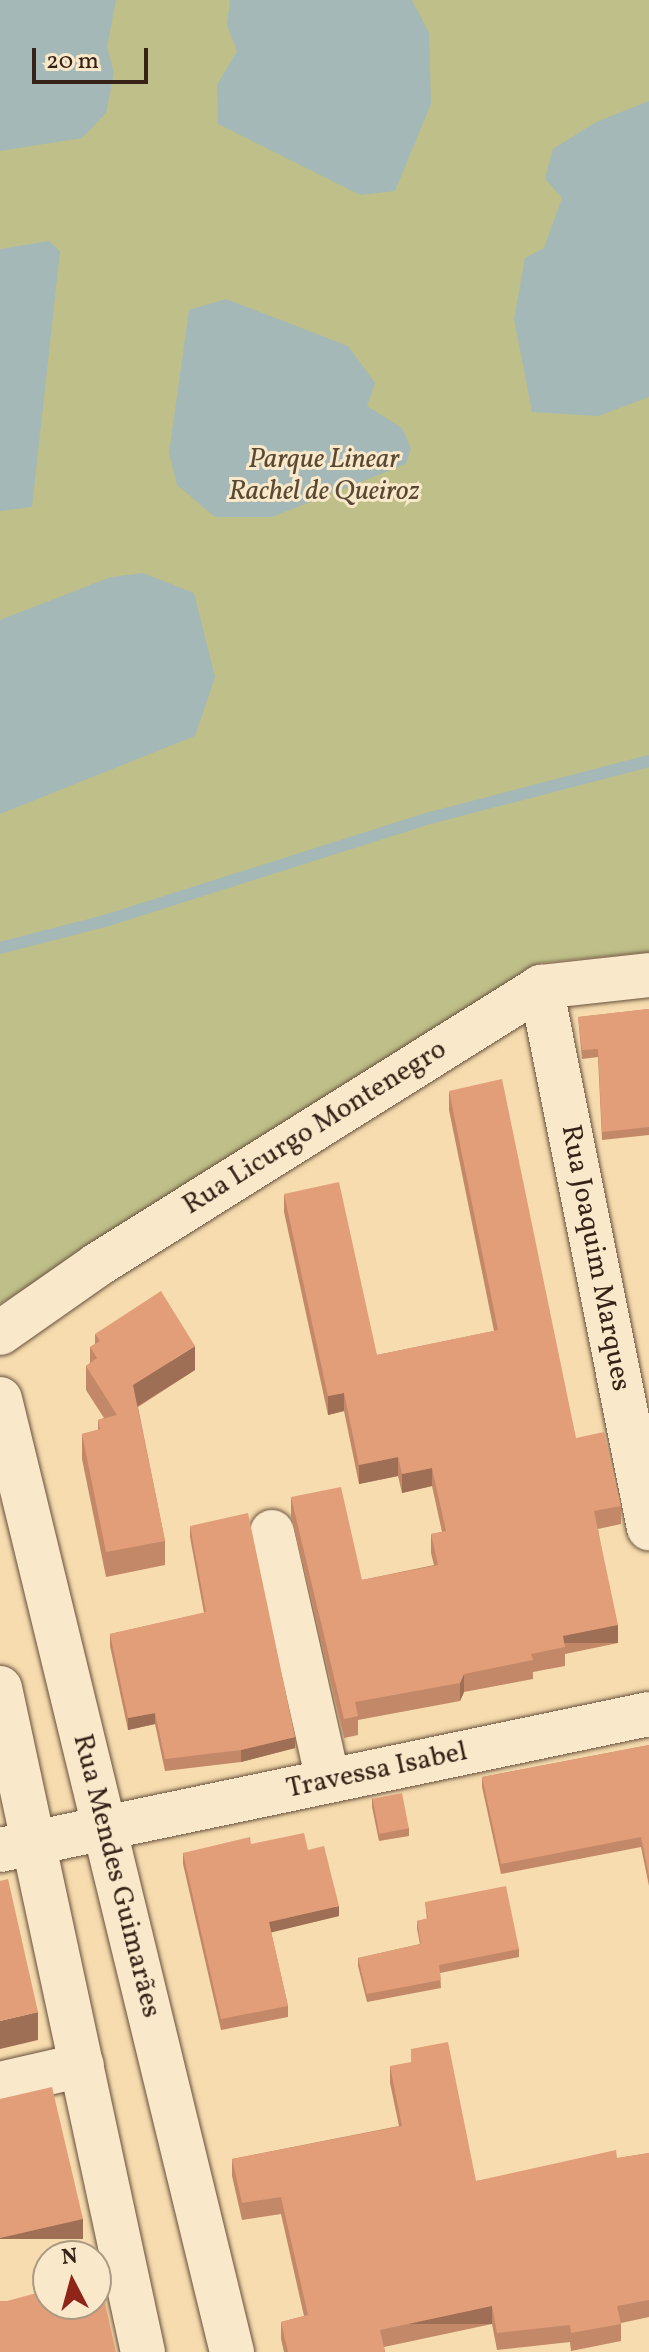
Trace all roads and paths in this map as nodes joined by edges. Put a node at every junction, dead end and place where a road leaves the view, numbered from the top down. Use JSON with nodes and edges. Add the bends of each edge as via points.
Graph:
{"nodes":[{"id":1,"x":649,"y":975,"type":"edge"},
{"id":2,"x":541,"y":987,"type":"junction"},
{"id":3,"x":0,"y":1333,"type":"edge"},
{"id":4,"x":0,"y":1399,"type":"edge"},
{"id":5,"x":649,"y":1528,"type":"edge"},
{"id":6,"x":272,"y":1532,"type":"dead end"},
{"id":7,"x":0,"y":1688,"type":"edge"},
{"id":8,"x":649,"y":1714,"type":"edge"},
{"id":9,"x":328,"y":1781,"type":"junction"},
{"id":10,"x":104,"y":1826,"type":"junction"},
{"id":11,"x":16,"y":1846,"type":"edge"},
{"id":12,"x":82,"y":2065,"type":"junction"},
{"id":13,"x":0,"y":2084,"type":"edge"},
{"id":14,"x":107,"y":2240,"type":"edge"},
{"id":15,"x":112,"y":2275,"type":"edge"},
{"id":16,"x":143,"y":2352,"type":"edge"},
{"id":17,"x":232,"y":2352,"type":"edge"}],
"edges":[{"from":1,"to":2,"type":"street","name":"Rua Licurgo Montenegro"},
{"from":2,"to":3,"type":"street","name":"Rua Licurgo Montenegro","via":[[97,1265]]},
{"from":2,"to":5,"type":"street","name":"Rua Joaquim Marques"},
{"from":4,"to":10,"type":"street","name":"Rua Mendes Guimarães"},
{"from":6,"to":9,"type":"street"},
{"from":7,"to":11,"type":"street"},
{"from":8,"to":9,"type":"street","name":"Travessa Isabel"},
{"from":9,"to":10,"type":"street","name":"Travessa Isabel"},
{"from":10,"to":11,"type":"street","name":"Travessa Isabel"},
{"from":10,"to":17,"type":"street","name":"Rua Mendes Guimarães"},
{"from":11,"to":12,"type":"street"},
{"from":12,"to":13,"type":"street"},
{"from":12,"to":14,"type":"street"},
{"from":15,"to":16,"type":"street"}]}
